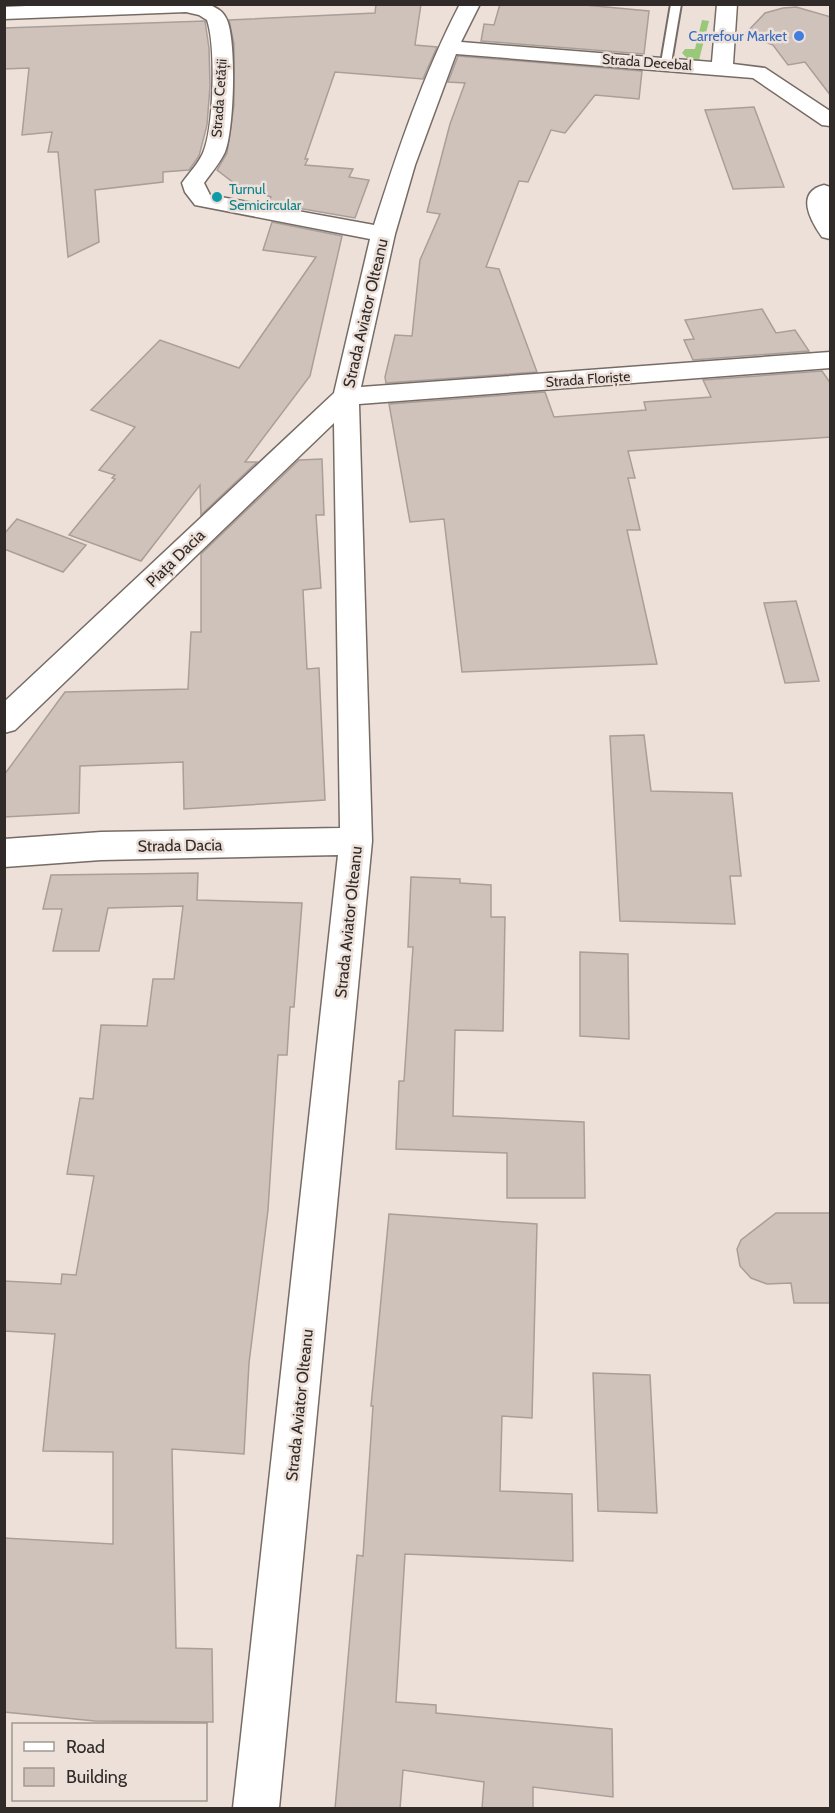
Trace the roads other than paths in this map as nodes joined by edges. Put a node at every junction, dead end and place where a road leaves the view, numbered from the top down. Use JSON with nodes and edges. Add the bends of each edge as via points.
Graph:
{"nodes":[{"id":1,"x":451,"y":4,"type":"edge"},
{"id":2,"x":470,"y":4,"type":"edge"},
{"id":3,"x":676,"y":4,"type":"edge"},
{"id":4,"x":728,"y":4,"type":"edge"},
{"id":5,"x":187,"y":5,"type":"edge"},
{"id":6,"x":4,"y":13,"type":"edge"},
{"id":7,"x":448,"y":47,"type":"junction"},
{"id":8,"x":666,"y":63,"type":"junction"},
{"id":9,"x":722,"y":68,"type":"junction"},
{"id":10,"x":831,"y":120,"type":"edge"},
{"id":11,"x":828,"y":185,"type":"edge"},
{"id":12,"x":831,"y":232,"type":"edge"},
{"id":13,"x":382,"y":234,"type":"junction"},
{"id":14,"x":831,"y":360,"type":"edge"},
{"id":15,"x":346,"y":396,"type":"junction"},
{"id":16,"x":4,"y":721,"type":"edge"},
{"id":17,"x":356,"y":841,"type":"junction"},
{"id":18,"x":4,"y":853,"type":"edge"},
{"id":19,"x":256,"y":1809,"type":"edge"}],
"edges":[{"from":1,"to":7,"type":"street","name":"Strada Aviator Olteanu"},
{"from":2,"to":7,"type":"street","name":"Strada Aviator Olteanu"},
{"from":3,"to":8,"type":"lane"},
{"from":4,"to":9,"type":"street"},
{"from":5,"to":6,"type":"street"},
{"from":5,"to":13,"type":"street","name":"Strada Cetății","via":[[215,16],[223,44],[215,150],[194,183],[196,192],[203,200]]},
{"from":7,"to":8,"type":"street","name":"Strada Decebal"},
{"from":7,"to":13,"type":"street","name":"Strada Aviator Olteanu"},
{"from":8,"to":9,"type":"street","name":"Strada Decebal"},
{"from":9,"to":10,"type":"street","name":"Strada Decebal","via":[[758,72]]},
{"from":11,"to":12,"type":"street","via":[[818,197],[817,206]]},
{"from":13,"to":15,"type":"street","name":"Strada Aviator Olteanu"},
{"from":14,"to":15,"type":"street","name":"Strada Floriște"},
{"from":15,"to":16,"type":"street","name":"Piața Dacia"},
{"from":15,"to":17,"type":"street","name":"Strada Aviator Olteanu"},
{"from":17,"to":18,"type":"street","name":"Strada Dacia","via":[[101,846]]},
{"from":17,"to":19,"type":"street","name":"Strada Aviator Olteanu"}]}
